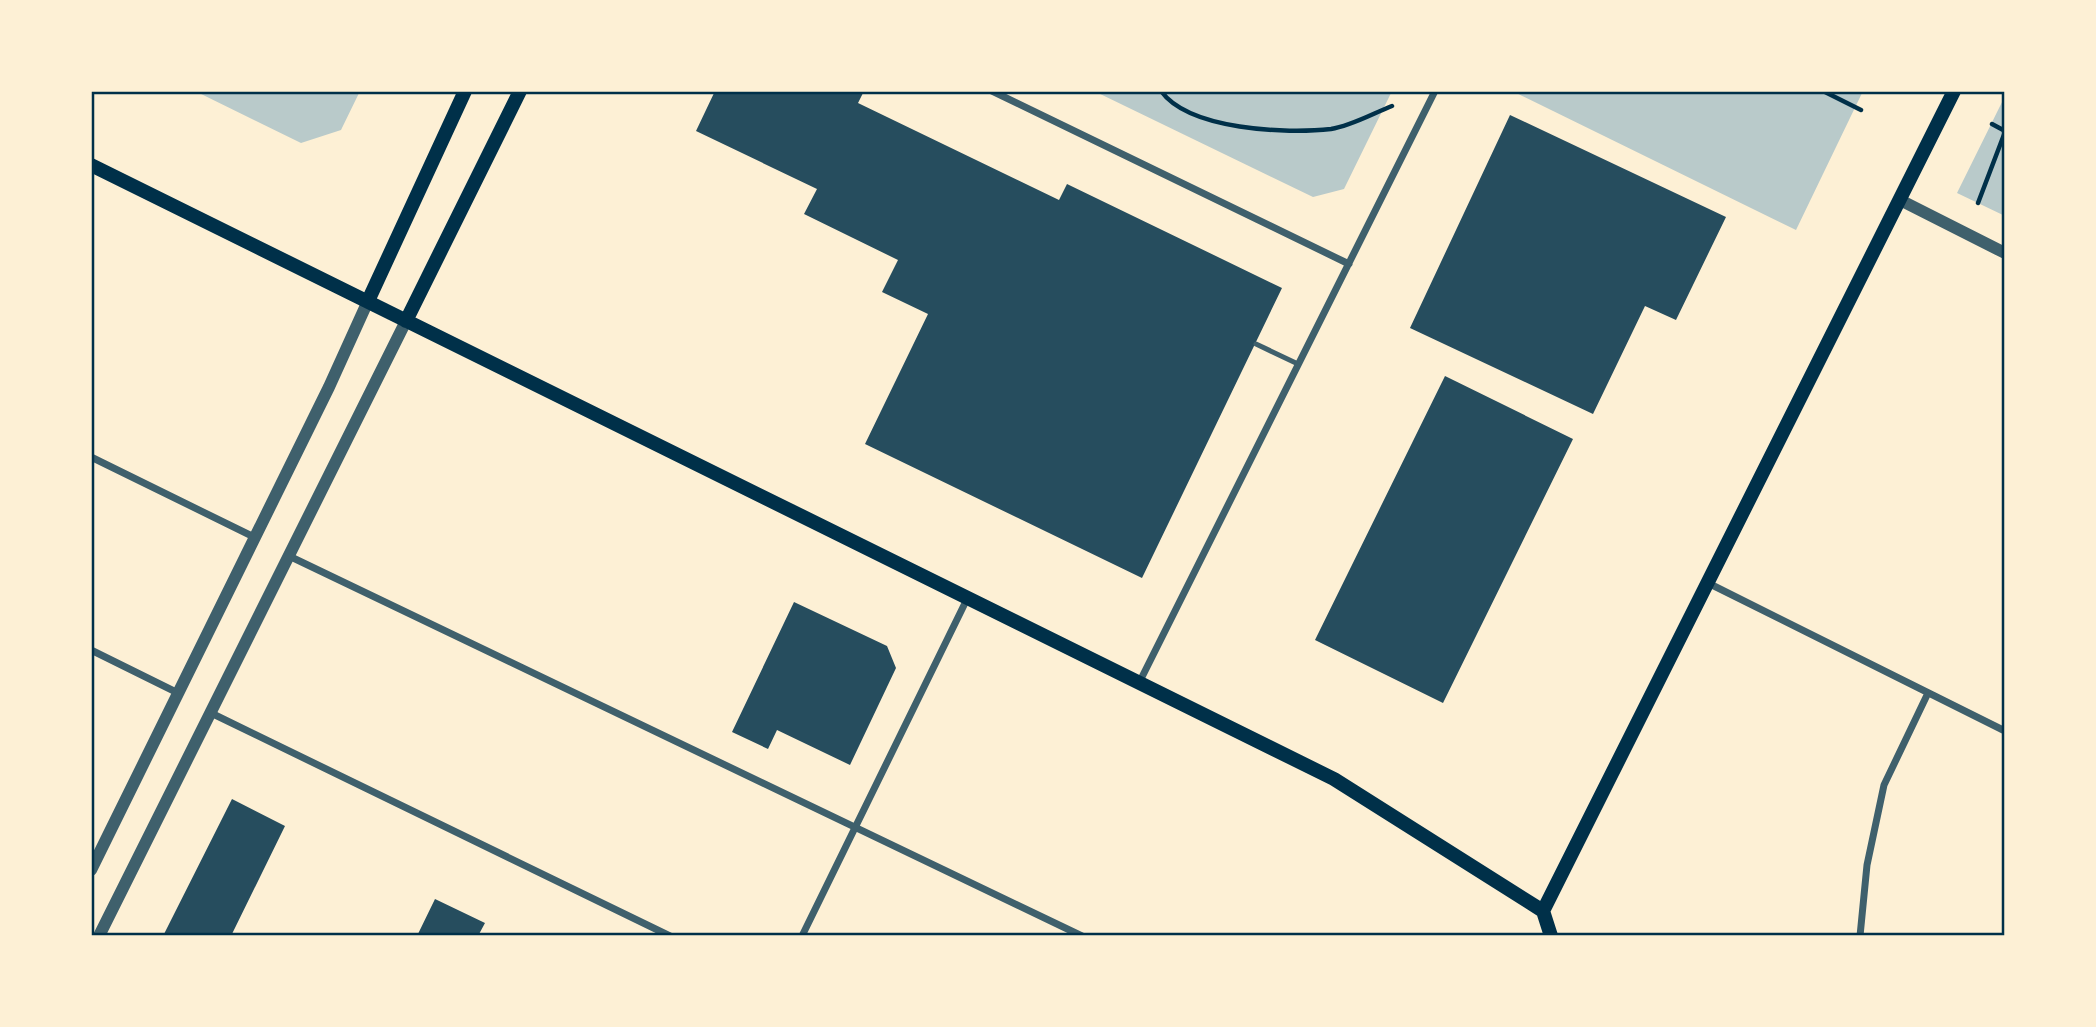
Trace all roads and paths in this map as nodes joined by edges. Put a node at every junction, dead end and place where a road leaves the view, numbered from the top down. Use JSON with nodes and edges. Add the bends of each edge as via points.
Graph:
{"nodes":[{"id":1,"x":466,"y":91,"type":"edge"},
{"id":2,"x":520,"y":91,"type":"edge"},
{"id":3,"x":992,"y":91,"type":"edge"},
{"id":4,"x":1161,"y":91,"type":"edge"},
{"id":5,"x":1435,"y":91,"type":"edge"},
{"id":6,"x":1823,"y":91,"type":"edge"},
{"id":7,"x":1954,"y":91,"type":"edge"},
{"id":8,"x":1392,"y":106,"type":"dead end"},
{"id":9,"x":1861,"y":110,"type":"dead end"},
{"id":10,"x":1992,"y":124,"type":"dead end"},
{"id":11,"x":2005,"y":131,"type":"edge"},
{"id":12,"x":91,"y":165,"type":"edge"},
{"id":13,"x":1900,"y":200,"type":"junction"},
{"id":14,"x":1978,"y":203,"type":"dead end"},
{"id":15,"x":2005,"y":253,"type":"edge"},
{"id":16,"x":1349,"y":264,"type":"junction"},
{"id":17,"x":368,"y":301,"type":"junction"},
{"id":18,"x":406,"y":321,"type":"junction"},
{"id":19,"x":1256,"y":344,"type":"dead end"},
{"id":20,"x":1298,"y":364,"type":"junction"},
{"id":21,"x":91,"y":457,"type":"edge"},
{"id":22,"x":254,"y":537,"type":"junction"},
{"id":23,"x":289,"y":556,"type":"junction"},
{"id":24,"x":1708,"y":583,"type":"junction"},
{"id":25,"x":968,"y":597,"type":"junction"},
{"id":26,"x":91,"y":650,"type":"edge"},
{"id":27,"x":1139,"y":683,"type":"junction"},
{"id":28,"x":178,"y":693,"type":"junction"},
{"id":29,"x":1928,"y":693,"type":"junction"},
{"id":30,"x":211,"y":713,"type":"junction"},
{"id":31,"x":2005,"y":731,"type":"edge"},
{"id":32,"x":856,"y":825,"type":"junction"},
{"id":33,"x":91,"y":870,"type":"edge"},
{"id":34,"x":1544,"y":911,"type":"junction"},
{"id":35,"x":99,"y":936,"type":"edge"},
{"id":36,"x":670,"y":936,"type":"edge"},
{"id":37,"x":802,"y":936,"type":"edge"},
{"id":38,"x":1082,"y":936,"type":"edge"},
{"id":39,"x":1552,"y":936,"type":"edge"},
{"id":40,"x":1860,"y":936,"type":"edge"}],
"edges":[{"from":1,"to":17,"type":"main road"},
{"from":2,"to":18,"type":"main road"},
{"from":3,"to":16,"type":"street"},
{"from":4,"to":8,"type":"path","via":[[1170,102],[1201,118],[1242,127],[1333,129]]},
{"from":5,"to":16,"type":"street"},
{"from":6,"to":9,"type":"path"},
{"from":7,"to":13,"type":"main road"},
{"from":10,"to":11,"type":"path"},
{"from":11,"to":14,"type":"path"},
{"from":12,"to":17,"type":"main road"},
{"from":13,"to":15,"type":"street"},
{"from":13,"to":24,"type":"main road"},
{"from":16,"to":20,"type":"street"},
{"from":17,"to":18,"type":"main road"},
{"from":17,"to":22,"type":"street"},
{"from":18,"to":23,"type":"street"},
{"from":18,"to":25,"type":"main road"},
{"from":19,"to":20,"type":"lane"},
{"from":20,"to":27,"type":"street"},
{"from":21,"to":22,"type":"street"},
{"from":22,"to":28,"type":"street"},
{"from":23,"to":30,"type":"street"},
{"from":23,"to":32,"type":"street"},
{"from":24,"to":29,"type":"street"},
{"from":24,"to":34,"type":"main road"},
{"from":25,"to":27,"type":"main road"},
{"from":25,"to":32,"type":"street"},
{"from":26,"to":28,"type":"street"},
{"from":27,"to":34,"type":"main road","via":[[1334,779]]},
{"from":28,"to":33,"type":"street"},
{"from":29,"to":31,"type":"street"},
{"from":29,"to":40,"type":"street","via":[[1884,785],[1867,866]]},
{"from":30,"to":35,"type":"street"},
{"from":30,"to":36,"type":"street"},
{"from":32,"to":37,"type":"street"},
{"from":32,"to":38,"type":"street"},
{"from":34,"to":39,"type":"main road"}]}
